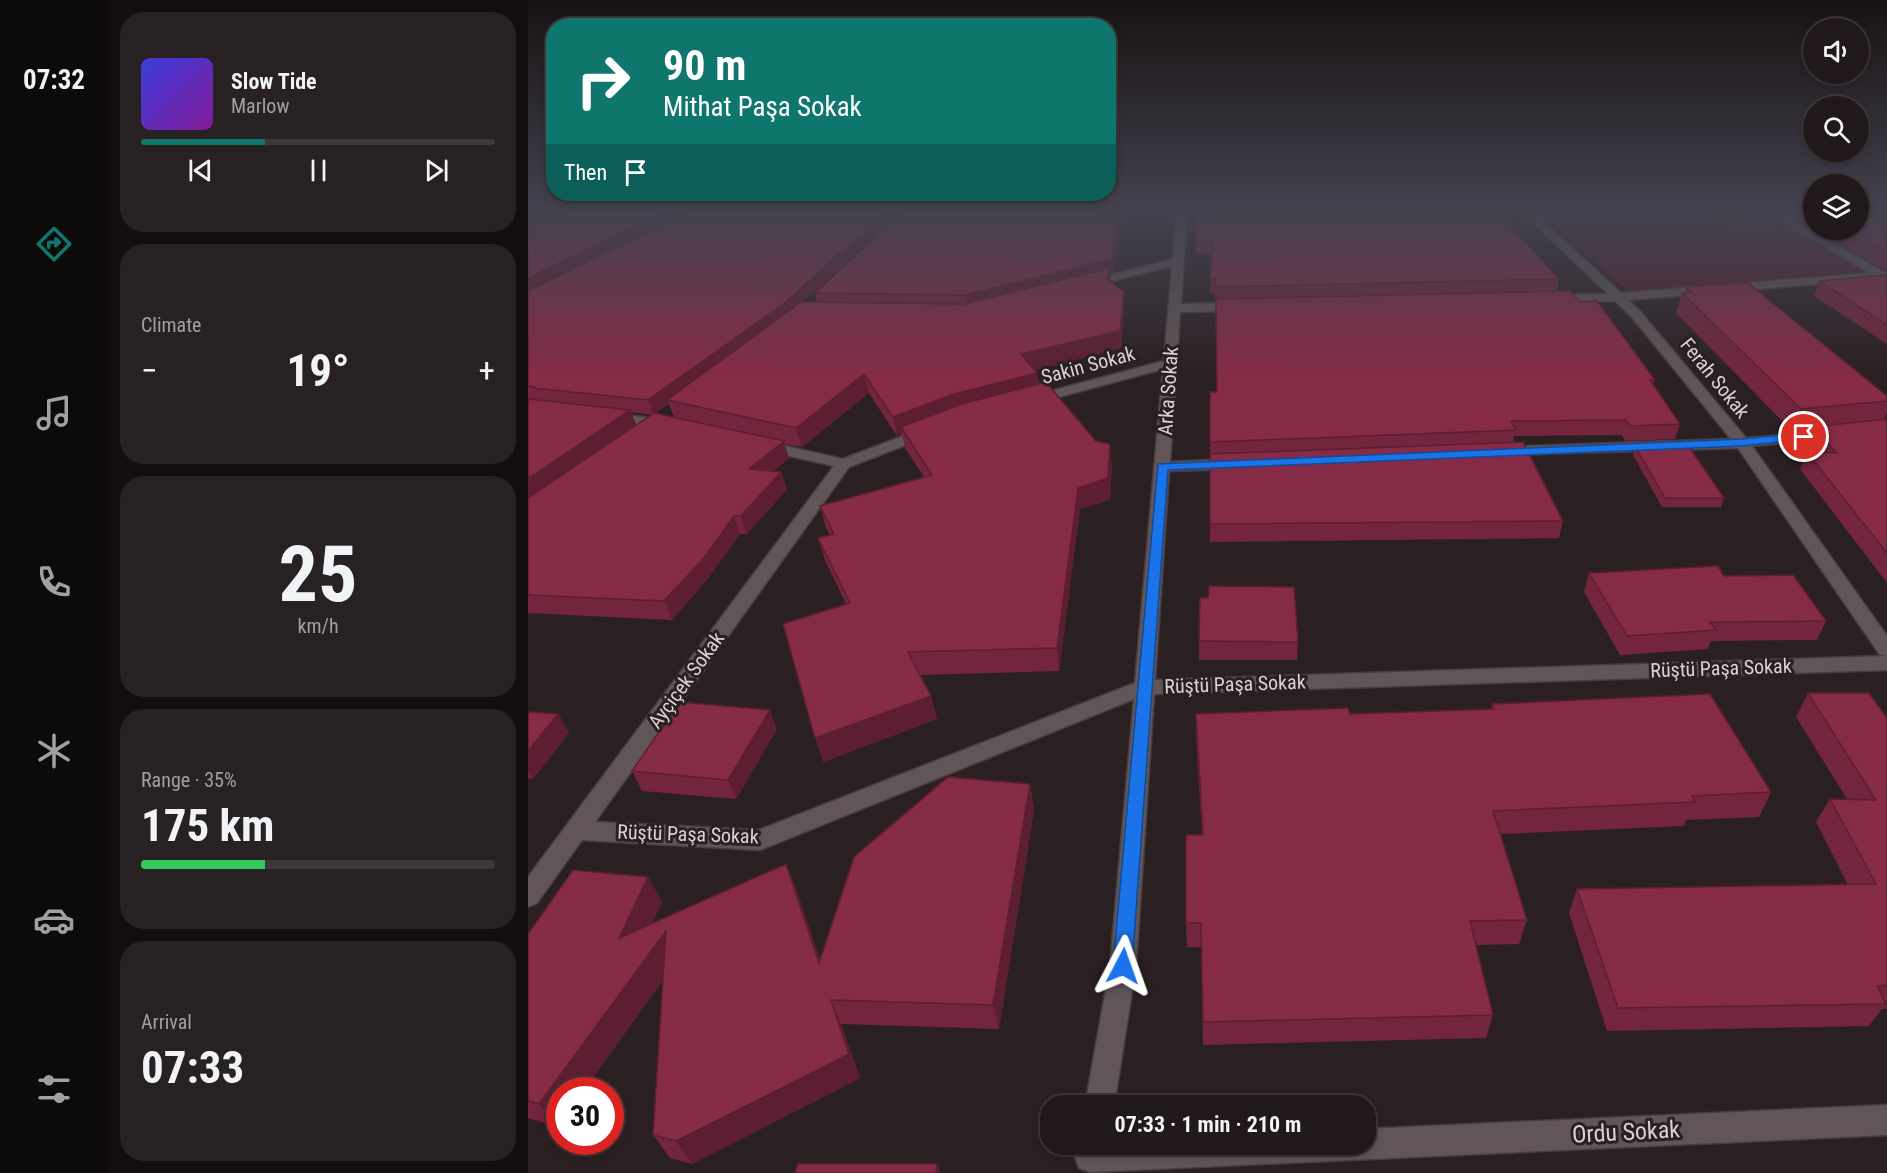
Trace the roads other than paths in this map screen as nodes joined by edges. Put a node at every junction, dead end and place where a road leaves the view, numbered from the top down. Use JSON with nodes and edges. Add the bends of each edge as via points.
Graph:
{"nodes":[{"id":1,"x":1157,"y":267,"type":"edge"},
{"id":2,"x":1178,"y":267,"type":"edge"},
{"id":3,"x":1586,"y":267,"type":"edge"},
{"id":4,"x":1869,"y":267,"type":"edge"},
{"id":5,"x":1884,"y":275,"type":"edge"},
{"id":6,"x":1078,"y":287,"type":"edge"},
{"id":7,"x":1619,"y":297,"type":"junction"},
{"id":8,"x":1537,"y":300,"type":"edge"},
{"id":9,"x":1256,"y":306,"type":"edge"},
{"id":10,"x":1174,"y":308,"type":"junction"},
{"id":11,"x":1170,"y":363,"type":"junction"},
{"id":12,"x":1015,"y":405,"type":"edge"},
{"id":13,"x":676,"y":408,"type":"edge"},
{"id":14,"x":598,"y":416,"type":"edge"},
{"id":15,"x":657,"y":422,"type":"junction"},
{"id":16,"x":680,"y":428,"type":"edge"},
{"id":17,"x":939,"y":428,"type":"edge"},
{"id":18,"x":1842,"y":433,"type":"edge"},
{"id":19,"x":638,"y":435,"type":"edge"},
{"id":20,"x":1742,"y":442,"type":"junction"},
{"id":21,"x":750,"y":443,"type":"edge"},
{"id":22,"x":1493,"y":453,"type":"edge"},
{"id":23,"x":1245,"y":463,"type":"edge"},
{"id":24,"x":844,"y":464,"type":"junction"},
{"id":25,"x":1162,"y":467,"type":"junction"},
{"id":26,"x":1887,"y":650,"type":"edge"},
{"id":27,"x":1887,"y":663,"type":"edge"},
{"id":28,"x":1144,"y":687,"type":"junction"},
{"id":29,"x":577,"y":830,"type":"junction"},
{"id":30,"x":528,"y":896,"type":"edge"},
{"id":31,"x":1101,"y":1095,"type":"edge"},
{"id":32,"x":1887,"y":1120,"type":"edge"},
{"id":33,"x":1376,"y":1143,"type":"edge"},
{"id":34,"x":1148,"y":1155,"type":"edge"},
{"id":35,"x":1090,"y":1158,"type":"edge"}],
"edges":[{"from":1,"to":6,"type":"street"},
{"from":2,"to":10,"type":"street","name":"Arka Sokak"},
{"from":3,"to":7,"type":"street","name":"Ferah Sokak"},
{"from":4,"to":5,"type":"street"},
{"from":5,"to":7,"type":"street"},
{"from":7,"to":8,"type":"street"},
{"from":7,"to":20,"type":"street","name":"Ferah Sokak"},
{"from":9,"to":10,"type":"street"},
{"from":10,"to":11,"type":"street","name":"Arka Sokak"},
{"from":11,"to":12,"type":"street","name":"Sakin Sokak"},
{"from":11,"to":25,"type":"street","name":"Arka Sokak"},
{"from":13,"to":15,"type":"street"},
{"from":14,"to":15,"type":"street"},
{"from":15,"to":16,"type":"street"},
{"from":15,"to":19,"type":"street"},
{"from":17,"to":24,"type":"street"},
{"from":18,"to":20,"type":"street"},
{"from":20,"to":22,"type":"street"},
{"from":20,"to":26,"type":"street","name":"Ferah Sokak"},
{"from":21,"to":24,"type":"street"},
{"from":23,"to":25,"type":"street"},
{"from":24,"to":29,"type":"street","name":"Ayçiçek Sokak"},
{"from":25,"to":28,"type":"street","name":"Arka Sokak"},
{"from":27,"to":28,"type":"street","name":"Rüştü Paşa Sokak"},
{"from":28,"to":29,"type":"street","name":"Rüştü Paşa Sokak","via":[[760,840]]},
{"from":28,"to":31,"type":"street","name":"Arka Sokak","via":[[1123,966]]},
{"from":29,"to":30,"type":"street","name":"Ayçiçek Sokak"},
{"from":32,"to":33,"type":"street","name":"Ordu Sokak"},
{"from":34,"to":35,"type":"street"}]}
